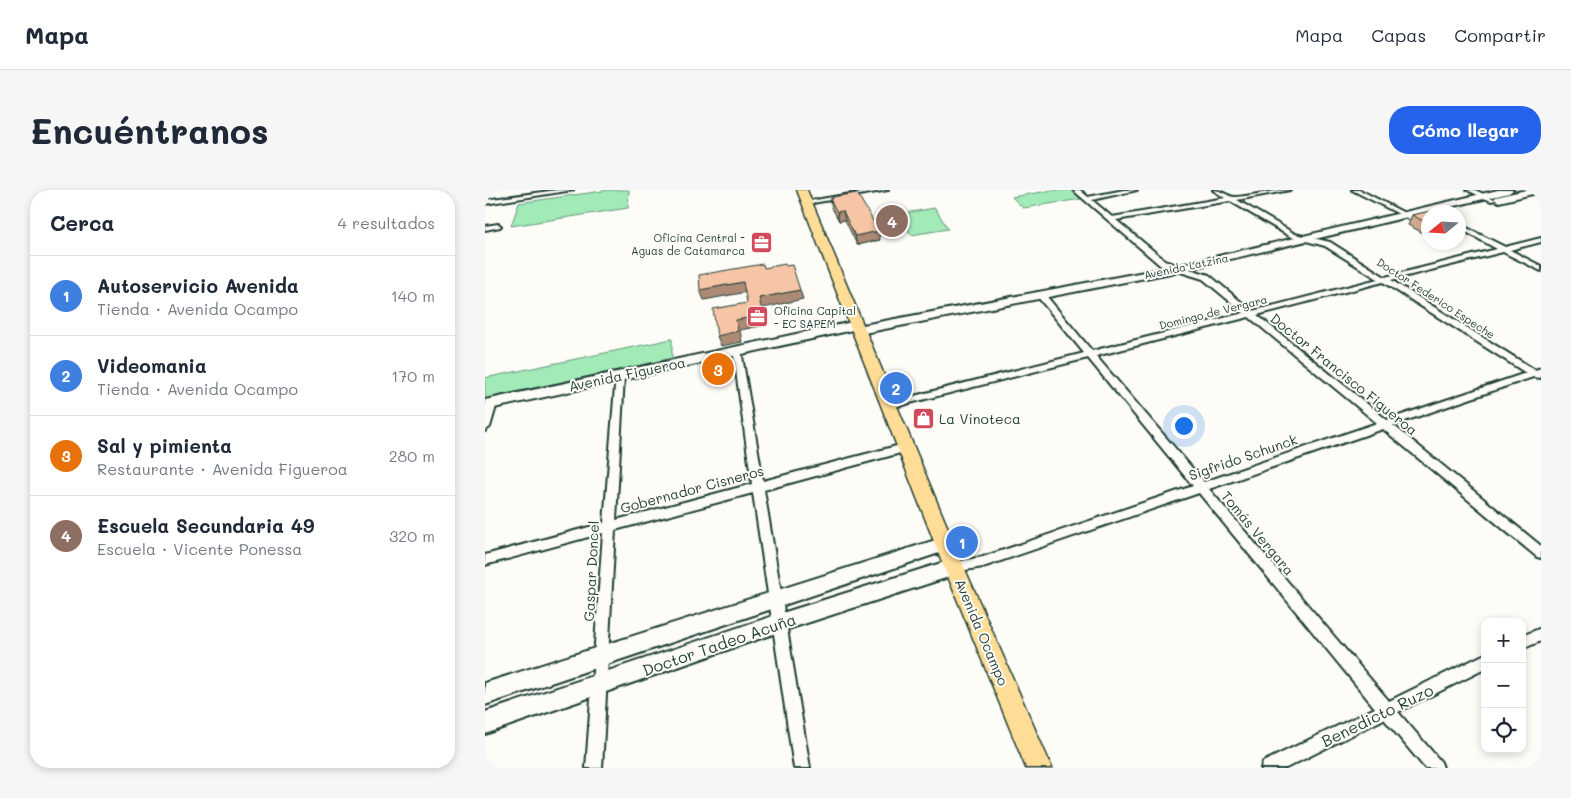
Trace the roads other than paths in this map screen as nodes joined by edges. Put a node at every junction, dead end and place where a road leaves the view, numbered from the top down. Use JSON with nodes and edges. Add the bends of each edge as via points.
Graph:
{"nodes":[{"id":1,"x":570,"y":190,"type":"edge"},
{"id":2,"x":802,"y":190,"type":"edge"},
{"id":3,"x":885,"y":190,"type":"edge"},
{"id":4,"x":1076,"y":190,"type":"edge"},
{"id":5,"x":1134,"y":190,"type":"edge"},
{"id":6,"x":1217,"y":190,"type":"edge"},
{"id":7,"x":1287,"y":190,"type":"edge"},
{"id":8,"x":1367,"y":190,"type":"edge"},
{"id":9,"x":1471,"y":190,"type":"edge"},
{"id":10,"x":1509,"y":190,"type":"edge"},
{"id":11,"x":556,"y":191,"type":"edge"},
{"id":12,"x":1357,"y":191,"type":"edge"},
{"id":13,"x":1537,"y":192,"type":"edge"},
{"id":14,"x":1488,"y":198,"type":"junction"},
{"id":15,"x":1087,"y":199,"type":"junction"},
{"id":16,"x":1231,"y":199,"type":"junction"},
{"id":17,"x":485,"y":202,"type":"edge"},
{"id":18,"x":807,"y":202,"type":"junction"},
{"id":19,"x":1464,"y":205,"type":"edge"},
{"id":20,"x":1421,"y":216,"type":"edge"},
{"id":21,"x":1408,"y":217,"type":"junction"},
{"id":22,"x":1111,"y":220,"type":"junction"},
{"id":23,"x":498,"y":226,"type":"dead end"},
{"id":24,"x":485,"y":228,"type":"edge"},
{"id":25,"x":1466,"y":230,"type":"edge"},
{"id":26,"x":1302,"y":239,"type":"junction"},
{"id":27,"x":1541,"y":240,"type":"edge"},
{"id":28,"x":1317,"y":242,"type":"junction"},
{"id":29,"x":1503,"y":250,"type":"junction"},
{"id":30,"x":1176,"y":269,"type":"junction"},
{"id":31,"x":1541,"y":269,"type":"edge"},
{"id":32,"x":1197,"y":272,"type":"junction"},
{"id":33,"x":1385,"y":279,"type":"junction"},
{"id":34,"x":1043,"y":298,"type":"junction"},
{"id":35,"x":1249,"y":314,"type":"junction"},
{"id":36,"x":860,"y":332,"type":"junction"},
{"id":37,"x":737,"y":350,"type":"junction"},
{"id":38,"x":1089,"y":354,"type":"junction"},
{"id":39,"x":1539,"y":374,"type":"edge"},
{"id":40,"x":619,"y":376,"type":"junction"},
{"id":41,"x":487,"y":405,"type":"edge"},
{"id":42,"x":890,"y":405,"type":"junction"},
{"id":43,"x":1384,"y":425,"type":"junction"},
{"id":44,"x":485,"y":427,"type":"edge"},
{"id":45,"x":908,"y":448,"type":"junction"},
{"id":46,"x":759,"y":487,"type":"junction"},
{"id":47,"x":1200,"y":487,"type":"junction"},
{"id":48,"x":609,"y":527,"type":"junction"},
{"id":49,"x":945,"y":544,"type":"junction"},
{"id":50,"x":1541,"y":553,"type":"edge"},
{"id":51,"x":485,"y":560,"type":"edge"},
{"id":52,"x":955,"y":567,"type":"junction"},
{"id":53,"x":776,"y":600,"type":"junction"},
{"id":54,"x":779,"y":623,"type":"junction"},
{"id":55,"x":1541,"y":634,"type":"edge"},
{"id":56,"x":1526,"y":641,"type":"edge"},
{"id":57,"x":601,"y":656,"type":"junction"},
{"id":58,"x":1481,"y":663,"type":"edge"},
{"id":59,"x":599,"y":685,"type":"junction"},
{"id":60,"x":485,"y":694,"type":"edge"},
{"id":61,"x":1387,"y":710,"type":"junction"},
{"id":62,"x":485,"y":723,"type":"edge"},
{"id":63,"x":594,"y":768,"type":"edge"},
{"id":64,"x":803,"y":768,"type":"edge"},
{"id":65,"x":1039,"y":768,"type":"edge"},
{"id":66,"x":1269,"y":768,"type":"edge"},
{"id":67,"x":1435,"y":768,"type":"edge"}],
"edges":[{"from":1,"to":11,"type":"street"},
{"from":2,"to":18,"type":"main road","name":"Avenida Ocampo"},
{"from":3,"to":18,"type":"street"},
{"from":4,"to":15,"type":"street","name":"Doctor Francisco Figueroa"},
{"from":5,"to":15,"type":"street"},
{"from":6,"to":16,"type":"street","name":"Doctor Federico Espeche"},
{"from":7,"to":16,"type":"street"},
{"from":8,"to":12,"type":"street"},
{"from":9,"to":14,"type":"street"},
{"from":10,"to":14,"type":"street","name":"Avenida Latzina"},
{"from":11,"to":17,"type":"street"},
{"from":12,"to":21,"type":"street"},
{"from":13,"to":14,"type":"street","name":"Avenida Latzina"},
{"from":14,"to":19,"type":"street","name":"Avenida Latzina"},
{"from":14,"to":21,"type":"street","name":"Avenida Latzina"},
{"from":15,"to":22,"type":"street","name":"Doctor Francisco Figueroa"},
{"from":16,"to":22,"type":"street"},
{"from":16,"to":26,"type":"street","name":"Doctor Federico Espeche"},
{"from":18,"to":36,"type":"main road","name":"Avenida Ocampo"},
{"from":20,"to":21,"type":"street","name":"Avenida Latzina"},
{"from":21,"to":26,"type":"street","name":"Avenida Latzina"},
{"from":21,"to":28,"type":"street","name":"Avenida Latzina"},
{"from":22,"to":30,"type":"street","name":"Doctor Francisco Figueroa","via":[[1164,264]]},
{"from":23,"to":24,"type":"street"},
{"from":25,"to":29,"type":"street"},
{"from":26,"to":28,"type":"street","name":"Doctor Federico Espeche"},
{"from":26,"to":30,"type":"street","name":"Avenida Latzina"},
{"from":27,"to":29,"type":"street","name":"Domingo de Vergara"},
{"from":28,"to":32,"type":"street","name":"Avenida Latzina"},
{"from":28,"to":33,"type":"street","name":"Doctor Federico Espeche","via":[[1327,244]]},
{"from":29,"to":31,"type":"street"},
{"from":29,"to":33,"type":"street","name":"Domingo de Vergara"},
{"from":30,"to":32,"type":"street","name":"Doctor Francisco Figueroa"},
{"from":30,"to":34,"type":"street","name":"Avenida Latzina"},
{"from":32,"to":34,"type":"street","name":"Avenida Latzina"},
{"from":32,"to":35,"type":"street","name":"Doctor Francisco Figueroa"},
{"from":33,"to":35,"type":"street","name":"Domingo de Vergara"},
{"from":33,"to":39,"type":"street","name":"Doctor Federico Espeche"},
{"from":34,"to":36,"type":"street","name":"Avenida Latzina"},
{"from":34,"to":38,"type":"street","name":"Tomás Vergara"},
{"from":35,"to":38,"type":"street","name":"Domingo de Vergara"},
{"from":35,"to":43,"type":"street","name":"Doctor Francisco Figueroa"},
{"from":36,"to":37,"type":"street","name":"Avenida Figueroa"},
{"from":36,"to":42,"type":"main road","name":"Avenida Ocampo"},
{"from":37,"to":40,"type":"street","name":"Avenida Figueroa"},
{"from":37,"to":46,"type":"street"},
{"from":38,"to":42,"type":"street","name":"Domingo de Vergara"},
{"from":38,"to":47,"type":"street","name":"Tomás Vergara"},
{"from":39,"to":43,"type":"street","name":"Sigfrido Schunck"},
{"from":40,"to":41,"type":"street","name":"Avenida Figueroa"},
{"from":40,"to":48,"type":"street","name":"Gaspar Doncel"},
{"from":41,"to":44,"type":"street"},
{"from":42,"to":45,"type":"main road","name":"Avenida Ocampo"},
{"from":43,"to":47,"type":"street","name":"Sigfrido Schunck"},
{"from":43,"to":50,"type":"street","name":"Doctor Francisco Figueroa"},
{"from":45,"to":46,"type":"street","name":"Gobernador Cisneros"},
{"from":45,"to":49,"type":"main road","name":"Avenida Ocampo"},
{"from":46,"to":48,"type":"street","name":"Gobernador Cisneros"},
{"from":46,"to":53,"type":"street"},
{"from":47,"to":52,"type":"street","name":"Sigfrido Schunck","via":[[983,562]]},
{"from":47,"to":61,"type":"street","name":"Tomás Vergara"},
{"from":48,"to":51,"type":"street","name":"Gobernador Cisneros"},
{"from":48,"to":57,"type":"street","name":"Gaspar Doncel"},
{"from":49,"to":52,"type":"main road","name":"Avenida Ocampo"},
{"from":49,"to":53,"type":"street","name":"Doctor Tadeo Acuña"},
{"from":52,"to":54,"type":"street","name":"Doctor Tadeo Acuña"},
{"from":52,"to":65,"type":"main road","name":"Avenida Ocampo"},
{"from":53,"to":54,"type":"street"},
{"from":53,"to":57,"type":"street","name":"Doctor Tadeo Acuña"},
{"from":54,"to":59,"type":"street","name":"Doctor Tadeo Acuña"},
{"from":54,"to":64,"type":"street"},
{"from":55,"to":56,"type":"street"},
{"from":57,"to":59,"type":"street","name":"Gaspar Doncel"},
{"from":57,"to":60,"type":"street","name":"Doctor Tadeo Acuña"},
{"from":58,"to":61,"type":"street","name":"Benedicto Ruzo"},
{"from":59,"to":62,"type":"street","name":"Doctor Tadeo Acuña"},
{"from":59,"to":63,"type":"street","name":"Gaspar Doncel"},
{"from":61,"to":66,"type":"street","name":"Benedicto Ruzo"},
{"from":61,"to":67,"type":"street","name":"Tomás Vergara"}]}
